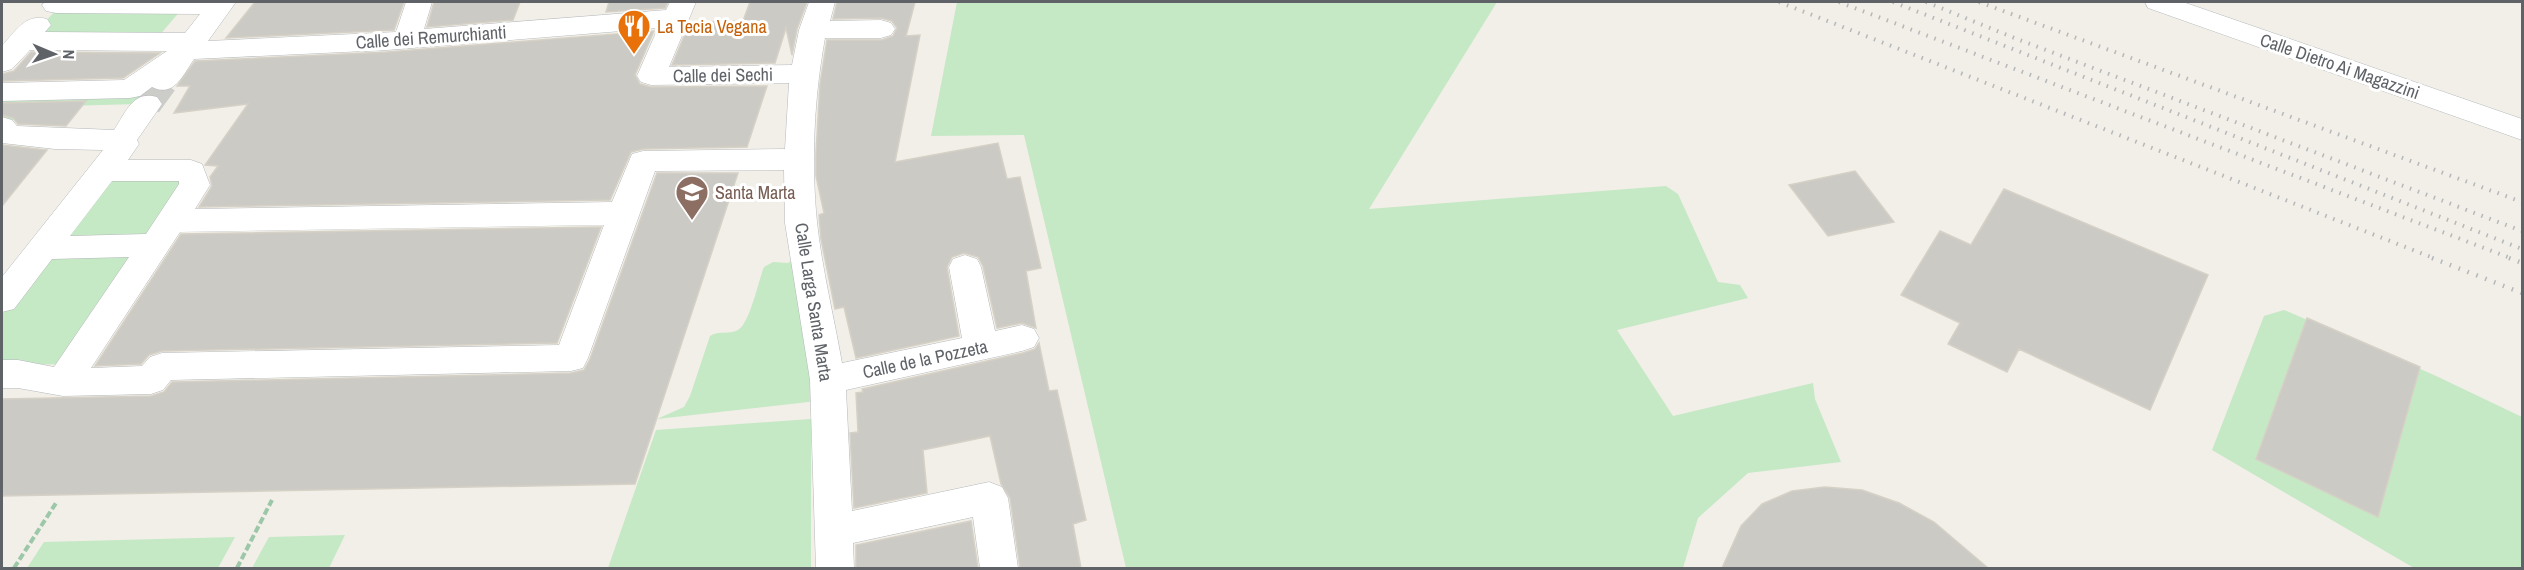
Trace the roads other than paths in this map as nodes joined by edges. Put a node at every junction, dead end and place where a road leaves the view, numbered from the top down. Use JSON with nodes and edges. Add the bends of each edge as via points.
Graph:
{"nodes":[{"id":1,"x":419,"y":2,"type":"edge"},
{"id":2,"x":2158,"y":2,"type":"edge"},
{"id":3,"x":57,"y":3,"type":"edge"},
{"id":4,"x":221,"y":4,"type":"edge"},
{"id":5,"x":680,"y":10,"type":"edge"},
{"id":6,"x":818,"y":16,"type":"edge"},
{"id":7,"x":881,"y":29,"type":"dead end"},
{"id":8,"x":407,"y":39,"type":"junction"},
{"id":9,"x":22,"y":41,"type":"junction"},
{"id":10,"x":189,"y":46,"type":"junction"},
{"id":11,"x":2,"y":63,"type":"edge"},
{"id":12,"x":804,"y":74,"type":"junction"},
{"id":13,"x":2,"y":92,"type":"edge"},
{"id":14,"x":146,"y":96,"type":"junction"},
{"id":15,"x":2,"y":127,"type":"edge"},
{"id":16,"x":2523,"y":130,"type":"edge"},
{"id":17,"x":122,"y":140,"type":"junction"},
{"id":18,"x":799,"y":159,"type":"junction"},
{"id":19,"x":102,"y":170,"type":"junction"},
{"id":20,"x":624,"y":213,"type":"junction"},
{"id":21,"x":163,"y":233,"type":"junction"},
{"id":22,"x":42,"y":248,"type":"junction"},
{"id":23,"x":964,"y":267,"type":"dead end"},
{"id":24,"x":2,"y":300,"type":"edge"},
{"id":25,"x":1022,"y":338,"type":"dead end"},
{"id":26,"x":981,"y":346,"type":"junction"},
{"id":27,"x":2,"y":374,"type":"edge"},
{"id":28,"x":63,"y":382,"type":"junction"},
{"id":29,"x":821,"y":389,"type":"junction"},
{"id":30,"x":834,"y":531,"type":"junction"},
{"id":31,"x":835,"y":568,"type":"edge"},
{"id":32,"x":999,"y":568,"type":"edge"}],
"edges":[{"from":1,"to":8,"type":"street"},
{"from":2,"to":16,"type":"street","name":"Calle Dietro Ai Magazzini"},
{"from":3,"to":4,"type":"street"},
{"from":3,"to":9,"type":"street"},
{"from":4,"to":10,"type":"street"},
{"from":5,"to":8,"type":"street","name":"Calle dei Remurchianti"},
{"from":5,"to":12,"type":"street","name":"Calle dei Sechi","via":[[651,76]]},
{"from":6,"to":7,"type":"street"},
{"from":6,"to":12,"type":"street","name":"Calle Larga Santa Marta"},
{"from":8,"to":10,"type":"street","name":"Calle dei Remurchianti"},
{"from":9,"to":10,"type":"street","name":"Calle dei Remurchianti"},
{"from":9,"to":11,"type":"street"},
{"from":10,"to":14,"type":"street"},
{"from":12,"to":18,"type":"street","name":"Calle Larga Santa Marta"},
{"from":13,"to":14,"type":"street"},
{"from":14,"to":15,"type":"street","via":[[67,108]]},
{"from":14,"to":17,"type":"street"},
{"from":15,"to":17,"type":"street","via":[[8,135],[30,138]]},
{"from":17,"to":19,"type":"street","via":[[124,144]]},
{"from":18,"to":20,"type":"street","via":[[643,161]]},
{"from":18,"to":29,"type":"street","name":"Calle Larga Santa Marta","via":[[798,265]]},
{"from":19,"to":21,"type":"street","via":[[191,171],[195,185]]},
{"from":19,"to":22,"type":"street"},
{"from":20,"to":21,"type":"street"},
{"from":20,"to":28,"type":"street","via":[[571,358],[162,367],[151,380]]},
{"from":21,"to":22,"type":"street"},
{"from":21,"to":28,"type":"street"},
{"from":22,"to":24,"type":"street"},
{"from":23,"to":26,"type":"street"},
{"from":25,"to":26,"type":"street","name":"Calle de la Pozzeta"},
{"from":26,"to":29,"type":"street","name":"Calle de la Pozzeta"},
{"from":27,"to":28,"type":"street"},
{"from":29,"to":30,"type":"street","name":"Calle Larga Santa Marta"},
{"from":30,"to":31,"type":"street","name":"Calle Larga Santa Marta"},
{"from":30,"to":32,"type":"street","via":[[989,498]]}]}
